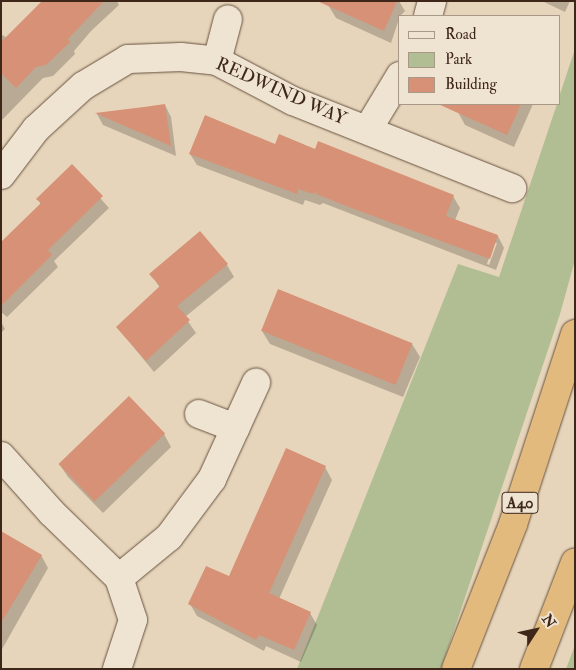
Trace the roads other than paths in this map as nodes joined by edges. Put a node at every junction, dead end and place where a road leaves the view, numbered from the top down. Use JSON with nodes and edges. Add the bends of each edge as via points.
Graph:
{"nodes":[{"id":1,"x":432,"y":1,"type":"edge"},
{"id":2,"x":428,"y":15,"type":"edge"},
{"id":3,"x":228,"y":19,"type":"dead end"},
{"id":4,"x":217,"y":62,"type":"junction"},
{"id":5,"x":398,"y":79,"type":"edge"},
{"id":6,"x":368,"y":129,"type":"junction"},
{"id":7,"x":1,"y":175,"type":"edge"},
{"id":8,"x":512,"y":188,"type":"dead end"},
{"id":9,"x":575,"y":334,"type":"edge"},
{"id":10,"x":256,"y":383,"type":"dead end"},
{"id":11,"x":199,"y":414,"type":"dead end"},
{"id":12,"x":235,"y":428,"type":"junction"},
{"id":13,"x":3,"y":462,"type":"edge"},
{"id":14,"x":575,"y":563,"type":"edge"},
{"id":15,"x":119,"y":578,"type":"junction"},
{"id":16,"x":117,"y":669,"type":"edge"},
{"id":17,"x":456,"y":669,"type":"edge"},
{"id":18,"x":534,"y":669,"type":"edge"}],
"edges":[{"from":1,"to":2,"type":"street"},
{"from":3,"to":4,"type":"street"},
{"from":4,"to":6,"type":"street","name":"REDWIND WAY","via":[[293,101]]},
{"from":4,"to":7,"type":"street","name":"REDWIND WAY","via":[[181,57],[128,60],[83,86],[56,110],[36,129]]},
{"from":5,"to":6,"type":"street"},
{"from":6,"to":8,"type":"street","name":"REDWIND WAY"},
{"from":9,"to":17,"type":"highway","number":"A40","via":[[513,524]]},
{"from":10,"to":12,"type":"street"},
{"from":11,"to":12,"type":"street"},
{"from":12,"to":15,"type":"street","via":[[212,479],[169,537]]},
{"from":13,"to":15,"type":"street"},
{"from":14,"to":18,"type":"highway"},
{"from":15,"to":16,"type":"street","via":[[133,620]]}]}
